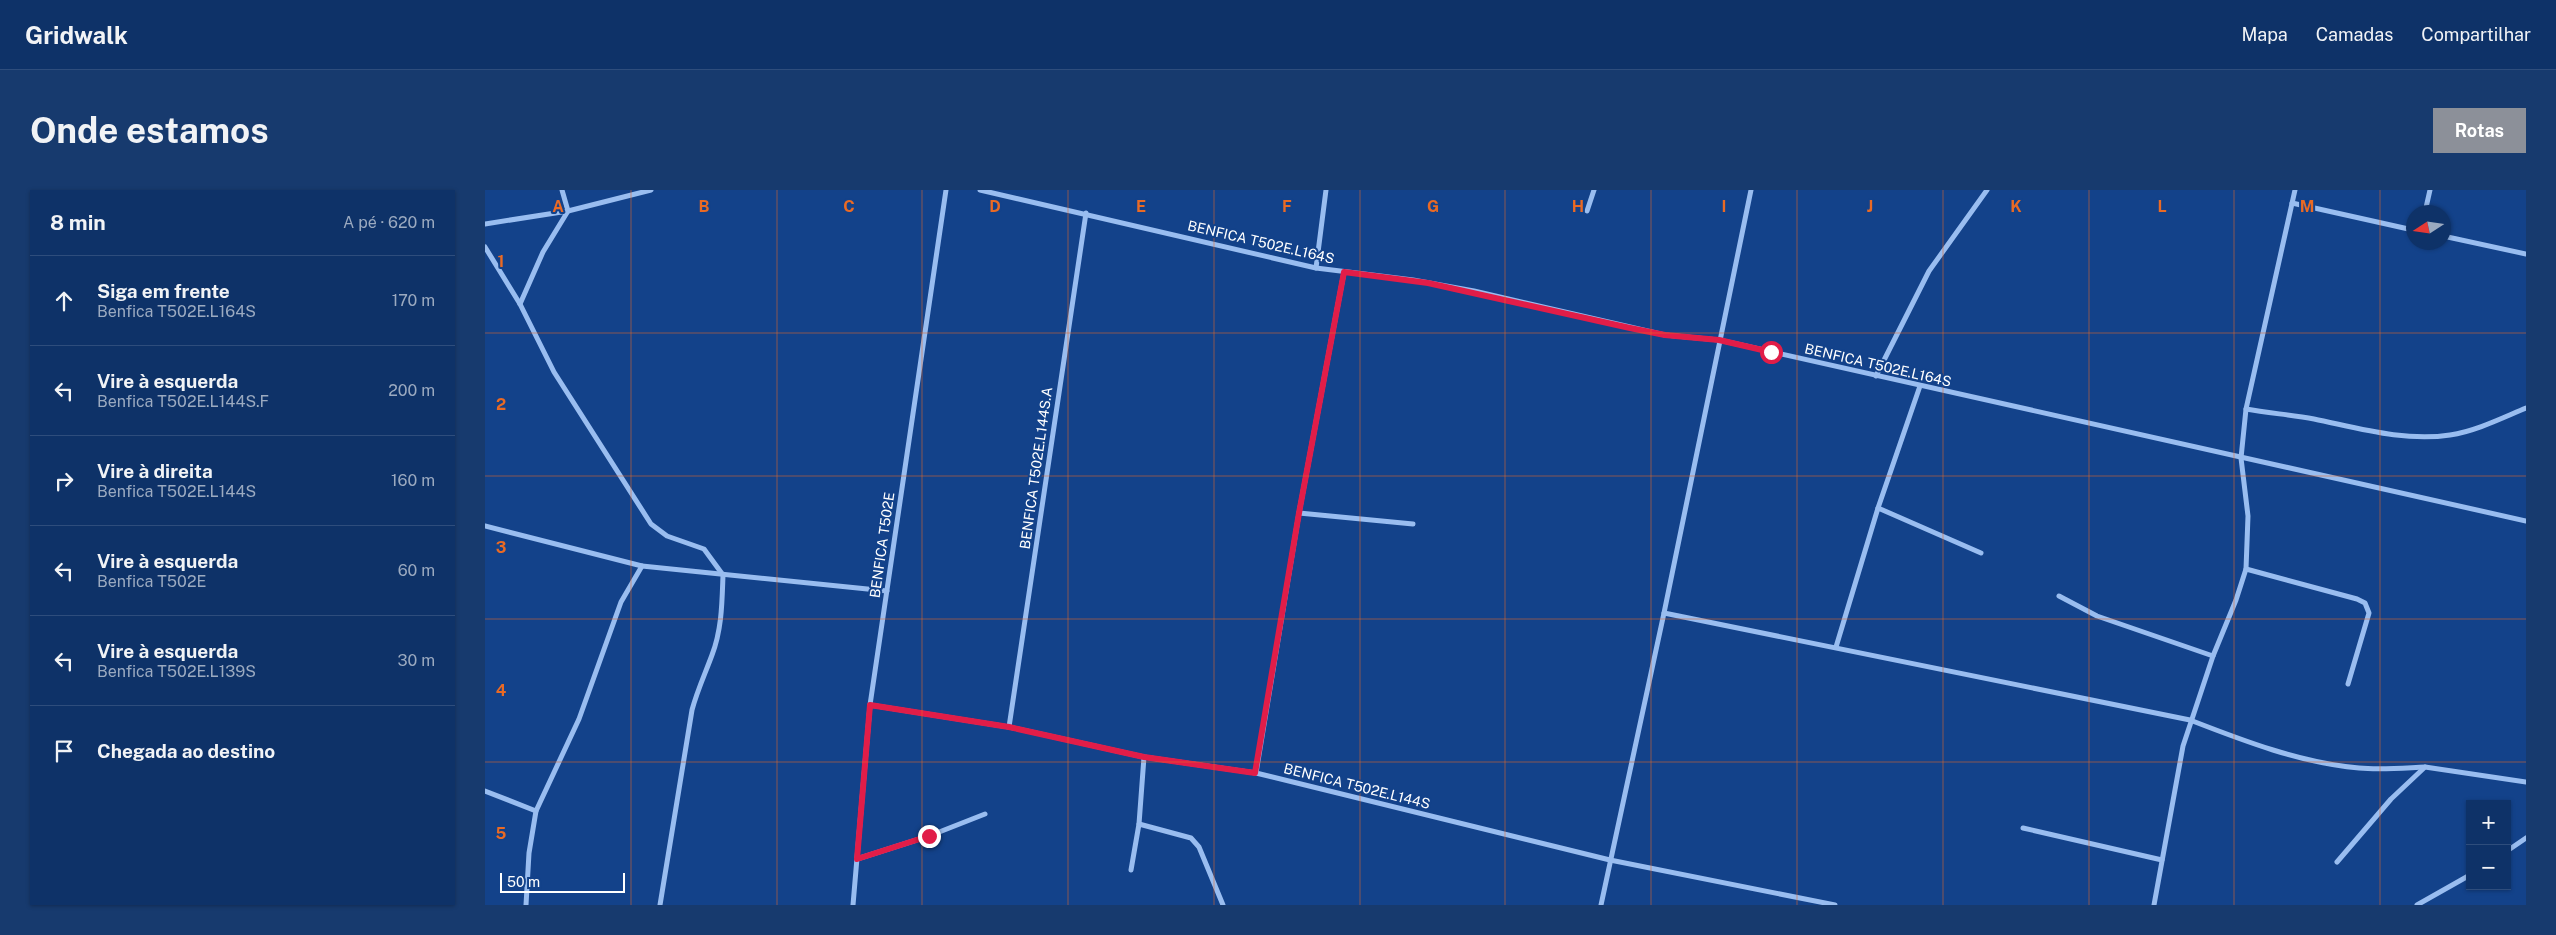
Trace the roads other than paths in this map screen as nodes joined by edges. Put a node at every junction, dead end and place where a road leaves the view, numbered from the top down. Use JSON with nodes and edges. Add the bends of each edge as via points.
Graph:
{"nodes":[{"id":1,"x":562,"y":190,"type":"edge"},
{"id":2,"x":651,"y":190,"type":"edge"},
{"id":3,"x":945,"y":190,"type":"edge"},
{"id":4,"x":980,"y":190,"type":"edge"},
{"id":5,"x":1325,"y":190,"type":"edge"},
{"id":6,"x":1594,"y":190,"type":"edge"},
{"id":7,"x":1751,"y":190,"type":"edge"},
{"id":8,"x":1987,"y":190,"type":"edge"},
{"id":9,"x":2295,"y":190,"type":"edge"},
{"id":10,"x":2430,"y":190,"type":"edge"},
{"id":11,"x":2292,"y":203,"type":"junction"},
{"id":12,"x":2427,"y":205,"type":"edge"},
{"id":13,"x":568,"y":210,"type":"junction"},
{"id":14,"x":1587,"y":211,"type":"dead end"},
{"id":15,"x":1086,"y":213,"type":"junction"},
{"id":16,"x":485,"y":224,"type":"edge"},
{"id":17,"x":2406,"y":228,"type":"edge"},
{"id":18,"x":2451,"y":238,"type":"edge"},
{"id":19,"x":485,"y":247,"type":"edge"},
{"id":20,"x":2526,"y":254,"type":"edge"},
{"id":21,"x":1316,"y":268,"type":"junction"},
{"id":22,"x":1344,"y":272,"type":"junction"},
{"id":23,"x":520,"y":304,"type":"junction"},
{"id":24,"x":1719,"y":340,"type":"junction"},
{"id":25,"x":1876,"y":376,"type":"junction"},
{"id":26,"x":1920,"y":386,"type":"junction"},
{"id":27,"x":2526,"y":408,"type":"edge"},
{"id":28,"x":2246,"y":409,"type":"junction"},
{"id":29,"x":2241,"y":458,"type":"junction"},
{"id":30,"x":1877,"y":508,"type":"junction"},
{"id":31,"x":1299,"y":513,"type":"junction"},
{"id":32,"x":2526,"y":521,"type":"edge"},
{"id":33,"x":1413,"y":524,"type":"dead end"},
{"id":34,"x":485,"y":526,"type":"edge"},
{"id":35,"x":1981,"y":554,"type":"dead end"},
{"id":36,"x":642,"y":566,"type":"junction"},
{"id":37,"x":2246,"y":569,"type":"junction"},
{"id":38,"x":723,"y":574,"type":"junction"},
{"id":39,"x":887,"y":591,"type":"junction"},
{"id":40,"x":2059,"y":596,"type":"dead end"},
{"id":41,"x":1664,"y":614,"type":"junction"},
{"id":42,"x":1836,"y":647,"type":"junction"},
{"id":43,"x":2213,"y":656,"type":"junction"},
{"id":44,"x":2348,"y":684,"type":"dead end"},
{"id":45,"x":870,"y":705,"type":"junction"},
{"id":46,"x":2190,"y":720,"type":"junction"},
{"id":47,"x":1009,"y":727,"type":"junction"},
{"id":48,"x":1144,"y":757,"type":"junction"},
{"id":49,"x":2425,"y":767,"type":"junction"},
{"id":50,"x":1255,"y":773,"type":"junction"},
{"id":51,"x":2526,"y":782,"type":"edge"},
{"id":52,"x":485,"y":791,"type":"edge"},
{"id":53,"x":536,"y":811,"type":"junction"},
{"id":54,"x":985,"y":814,"type":"dead end"},
{"id":55,"x":1139,"y":824,"type":"junction"},
{"id":56,"x":2023,"y":828,"type":"dead end"},
{"id":57,"x":2526,"y":838,"type":"edge"},
{"id":58,"x":2511,"y":848,"type":"edge"},
{"id":59,"x":857,"y":859,"type":"junction"},
{"id":60,"x":1610,"y":860,"type":"junction"},
{"id":61,"x":2162,"y":860,"type":"junction"},
{"id":62,"x":2337,"y":862,"type":"dead end"},
{"id":63,"x":1131,"y":870,"type":"dead end"},
{"id":64,"x":2466,"y":877,"type":"edge"},
{"id":65,"x":526,"y":905,"type":"edge"},
{"id":66,"x":661,"y":905,"type":"edge"},
{"id":67,"x":853,"y":905,"type":"edge"},
{"id":68,"x":1223,"y":905,"type":"edge"},
{"id":69,"x":1601,"y":905,"type":"edge"},
{"id":70,"x":1835,"y":905,"type":"edge"},
{"id":71,"x":2154,"y":905,"type":"edge"},
{"id":72,"x":2417,"y":905,"type":"edge"}],
"edges":[{"from":1,"to":13,"type":"street"},
{"from":2,"to":13,"type":"street"},
{"from":3,"to":39,"type":"street","name":"BENFICA T502E"},
{"from":4,"to":15,"type":"street","name":"BENFICA T502E.L164S"},
{"from":5,"to":21,"type":"street"},
{"from":6,"to":14,"type":"street"},
{"from":7,"to":24,"type":"street"},
{"from":8,"to":25,"type":"street","via":[[1929,271]]},
{"from":9,"to":11,"type":"street"},
{"from":10,"to":12,"type":"street"},
{"from":11,"to":17,"type":"street"},
{"from":11,"to":28,"type":"street"},
{"from":13,"to":16,"type":"street"},
{"from":13,"to":23,"type":"street","via":[[543,252]]},
{"from":15,"to":21,"type":"street","name":"BENFICA T502E.L164S"},
{"from":15,"to":47,"type":"street","name":"BENFICA T502E.L144S.A"},
{"from":18,"to":20,"type":"street"},
{"from":19,"to":23,"type":"street"},
{"from":21,"to":22,"type":"street","name":"BENFICA T502E.L164S"},
{"from":22,"to":24,"type":"street","name":"BENFICA T502E.L164S","via":[[1413,280],[1475,292],[1665,335]]},
{"from":22,"to":31,"type":"street"},
{"from":23,"to":38,"type":"street","via":[[554,372],[651,524],[667,536],[703,549]]},
{"from":24,"to":25,"type":"street","name":"BENFICA T502E.L164S"},
{"from":24,"to":41,"type":"street"},
{"from":25,"to":26,"type":"street","name":"BENFICA T502E.L164S"},
{"from":26,"to":29,"type":"street","name":"BENFICA T502E.L164S"},
{"from":26,"to":30,"type":"street"},
{"from":27,"to":28,"type":"street","via":[[2451,435],[2420,436],[2368,431]]},
{"from":28,"to":29,"type":"street"},
{"from":29,"to":32,"type":"street","name":"BENFICA T502E.L164S"},
{"from":29,"to":37,"type":"street","via":[[2248,516]]},
{"from":30,"to":35,"type":"street"},
{"from":30,"to":42,"type":"street"},
{"from":31,"to":33,"type":"street"},
{"from":31,"to":50,"type":"street"},
{"from":34,"to":36,"type":"street"},
{"from":36,"to":38,"type":"street"},
{"from":36,"to":53,"type":"street","via":[[621,602],[579,720]]},
{"from":37,"to":43,"type":"street"},
{"from":37,"to":44,"type":"street","via":[[2365,603],[2369,613]]},
{"from":38,"to":39,"type":"street"},
{"from":38,"to":66,"type":"street","via":[[722,617],[713,654],[692,710]]},
{"from":39,"to":45,"type":"street","name":"BENFICA T502E"},
{"from":40,"to":43,"type":"street","via":[[2097,616]]},
{"from":41,"to":42,"type":"street"},
{"from":41,"to":60,"type":"street"},
{"from":42,"to":46,"type":"street"},
{"from":43,"to":46,"type":"street"},
{"from":45,"to":47,"type":"street","name":"BENFICA T502E.L144S"},
{"from":45,"to":59,"type":"street","name":"BENFICA T502E"},
{"from":46,"to":49,"type":"street","via":[[2251,744],[2344,767]]},
{"from":46,"to":61,"type":"street"},
{"from":47,"to":48,"type":"street","name":"BENFICA T502E.L144S"},
{"from":48,"to":50,"type":"street","name":"BENFICA T502E.L144S"},
{"from":48,"to":55,"type":"street"},
{"from":49,"to":51,"type":"street"},
{"from":49,"to":62,"type":"street","via":[[2391,799]]},
{"from":50,"to":60,"type":"street","name":"BENFICA T502E.L144S"},
{"from":52,"to":53,"type":"street"},
{"from":53,"to":65,"type":"street","via":[[529,853]]},
{"from":54,"to":59,"type":"street"},
{"from":55,"to":63,"type":"street"},
{"from":55,"to":68,"type":"street","via":[[1191,838],[1199,847]]},
{"from":56,"to":61,"type":"street"},
{"from":57,"to":58,"type":"street"},
{"from":59,"to":67,"type":"street","name":"BENFICA T502E"},
{"from":60,"to":69,"type":"street"},
{"from":60,"to":70,"type":"street","name":"BENFICA T502E.L144S"},
{"from":61,"to":71,"type":"street"},
{"from":64,"to":72,"type":"street"}]}
